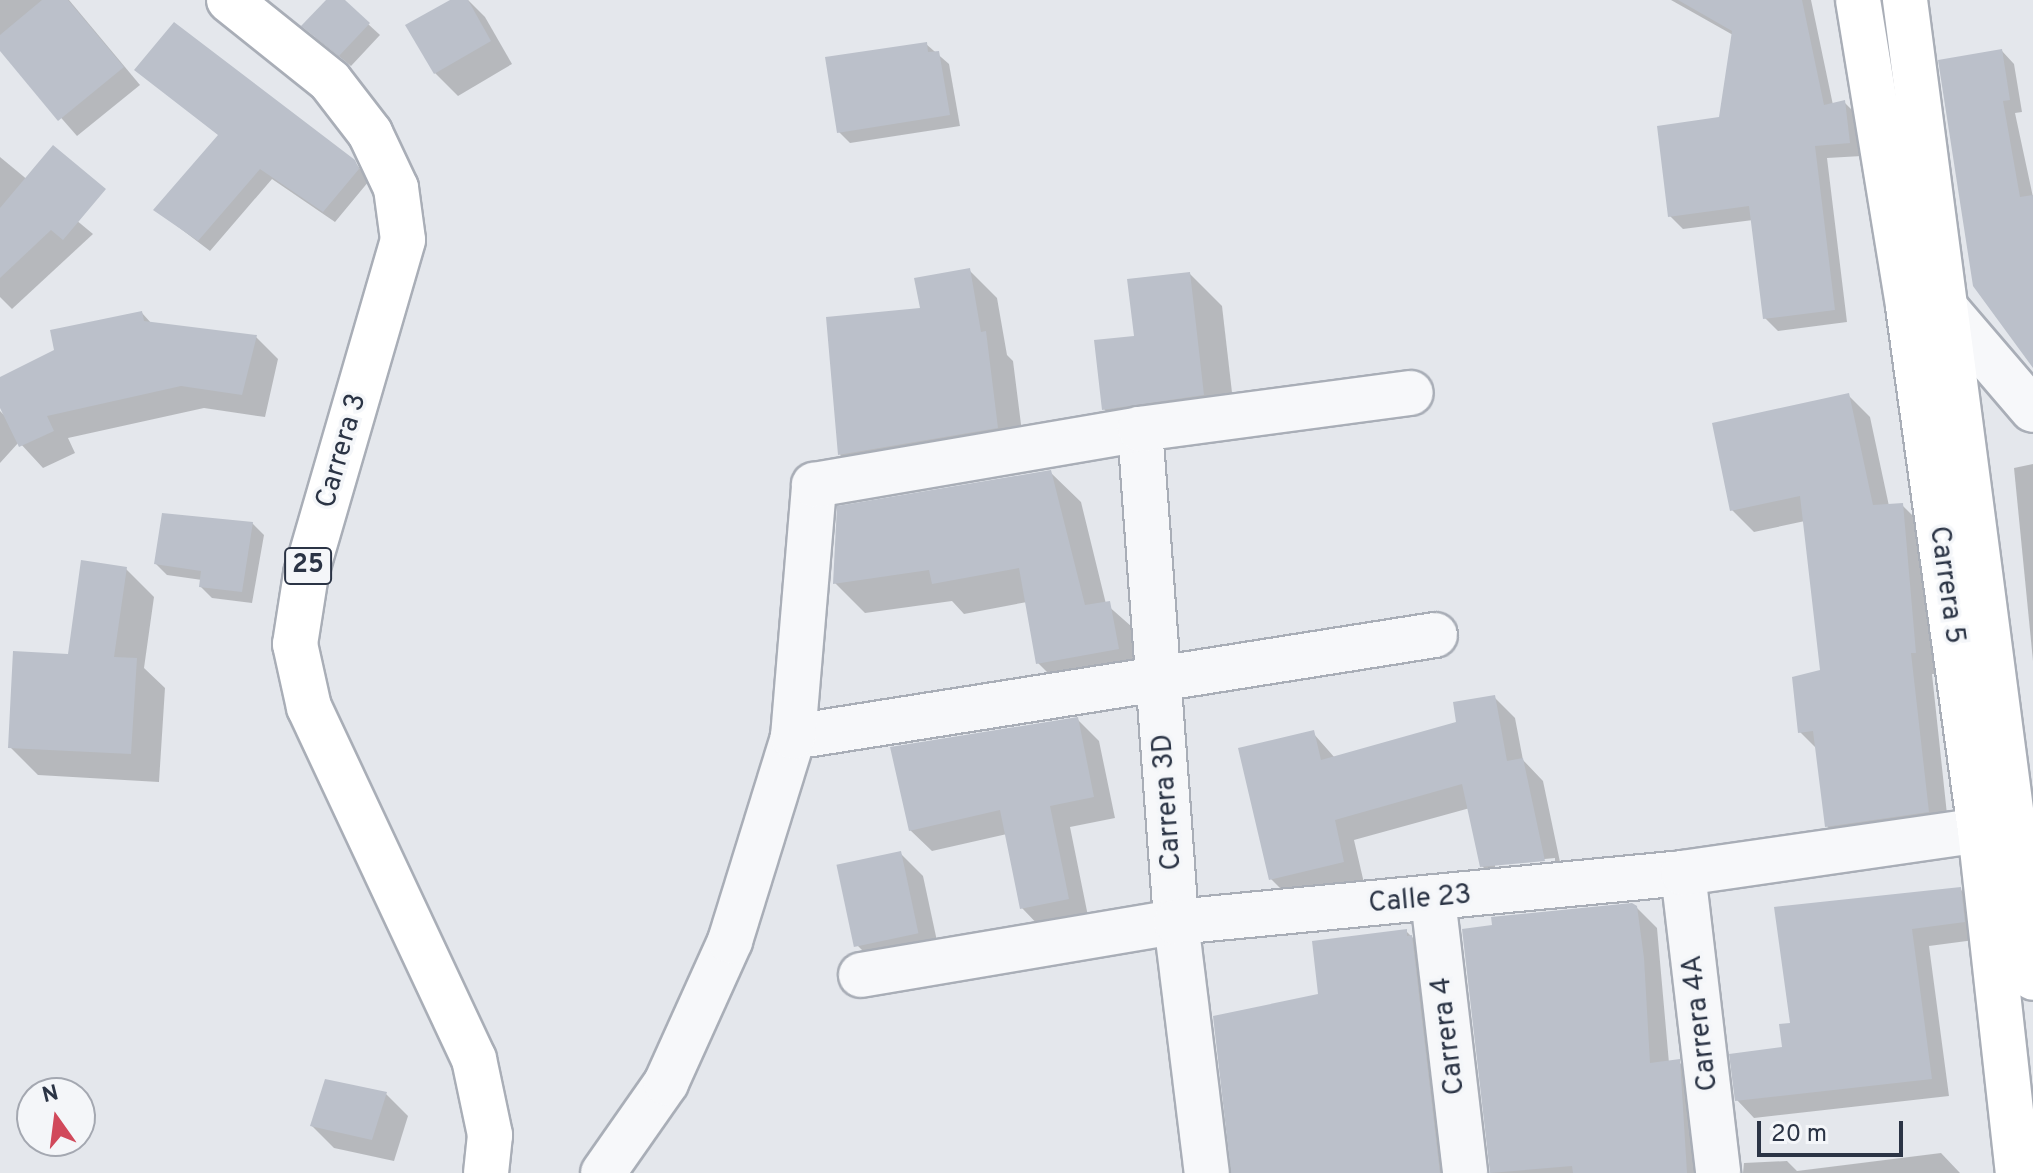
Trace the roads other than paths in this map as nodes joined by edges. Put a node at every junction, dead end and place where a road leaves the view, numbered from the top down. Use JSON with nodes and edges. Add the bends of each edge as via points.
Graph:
{"nodes":[{"id":1,"x":229,"y":0,"type":"edge"},
{"id":2,"x":1858,"y":0,"type":"edge"},
{"id":3,"x":1905,"y":0,"type":"edge"},
{"id":4,"x":1928,"y":308,"type":"junction"},
{"id":5,"x":1411,"y":393,"type":"dead end"},
{"id":6,"x":2033,"y":410,"type":"edge"},
{"id":7,"x":1140,"y":429,"type":"junction"},
{"id":8,"x":1435,"y":635,"type":"dead end"},
{"id":9,"x":1160,"y":676,"type":"junction"},
{"id":10,"x":793,"y":737,"type":"junction"},
{"id":11,"x":1980,"y":830,"type":"junction"},
{"id":12,"x":1683,"y":873,"type":"junction"},
{"id":13,"x":1433,"y":899,"type":"junction"},
{"id":14,"x":1176,"y":922,"type":"junction"},
{"id":15,"x":861,"y":975,"type":"dead end"},
{"id":16,"x":2033,"y":978,"type":"edge"},
{"id":17,"x":486,"y":1173,"type":"edge"},
{"id":18,"x":603,"y":1173,"type":"edge"},
{"id":19,"x":1207,"y":1173,"type":"edge"},
{"id":20,"x":1465,"y":1173,"type":"edge"},
{"id":21,"x":1718,"y":1173,"type":"edge"},
{"id":22,"x":2018,"y":1173,"type":"edge"}],
"edges":[{"from":1,"to":17,"type":"street","name":"Carrera 3","number":"25","via":[[330,81],[370,133],[396,188],[403,240],[306,574],[295,644],[309,707],[474,1059],[490,1135]]},
{"from":2,"to":4,"type":"street","name":"Carrera 5"},
{"from":3,"to":4,"type":"street","name":"Carrera 5"},
{"from":4,"to":6,"type":"street"},
{"from":4,"to":11,"type":"street","name":"Carrera 5"},
{"from":4,"to":16,"type":"street","name":"Carrera 5"},
{"from":5,"to":7,"type":"street"},
{"from":7,"to":9,"type":"street","name":"Carrera 3D"},
{"from":7,"to":10,"type":"street","via":[[814,485]]},
{"from":8,"to":9,"type":"street"},
{"from":9,"to":10,"type":"street"},
{"from":9,"to":14,"type":"street","name":"Carrera 3D"},
{"from":10,"to":18,"type":"street","via":[[730,941],[666,1083]]},
{"from":11,"to":12,"type":"street","name":"Calle 23"},
{"from":11,"to":22,"type":"street","name":"Carrera 5"},
{"from":12,"to":13,"type":"street","name":"Calle 23"},
{"from":12,"to":21,"type":"street","name":"Carrera 4A"},
{"from":13,"to":14,"type":"street","name":"Calle 23"},
{"from":13,"to":20,"type":"street","name":"Carrera 4"},
{"from":14,"to":15,"type":"street","name":"Calle 23"},
{"from":14,"to":19,"type":"street","name":"Carrera 3D"}]}
